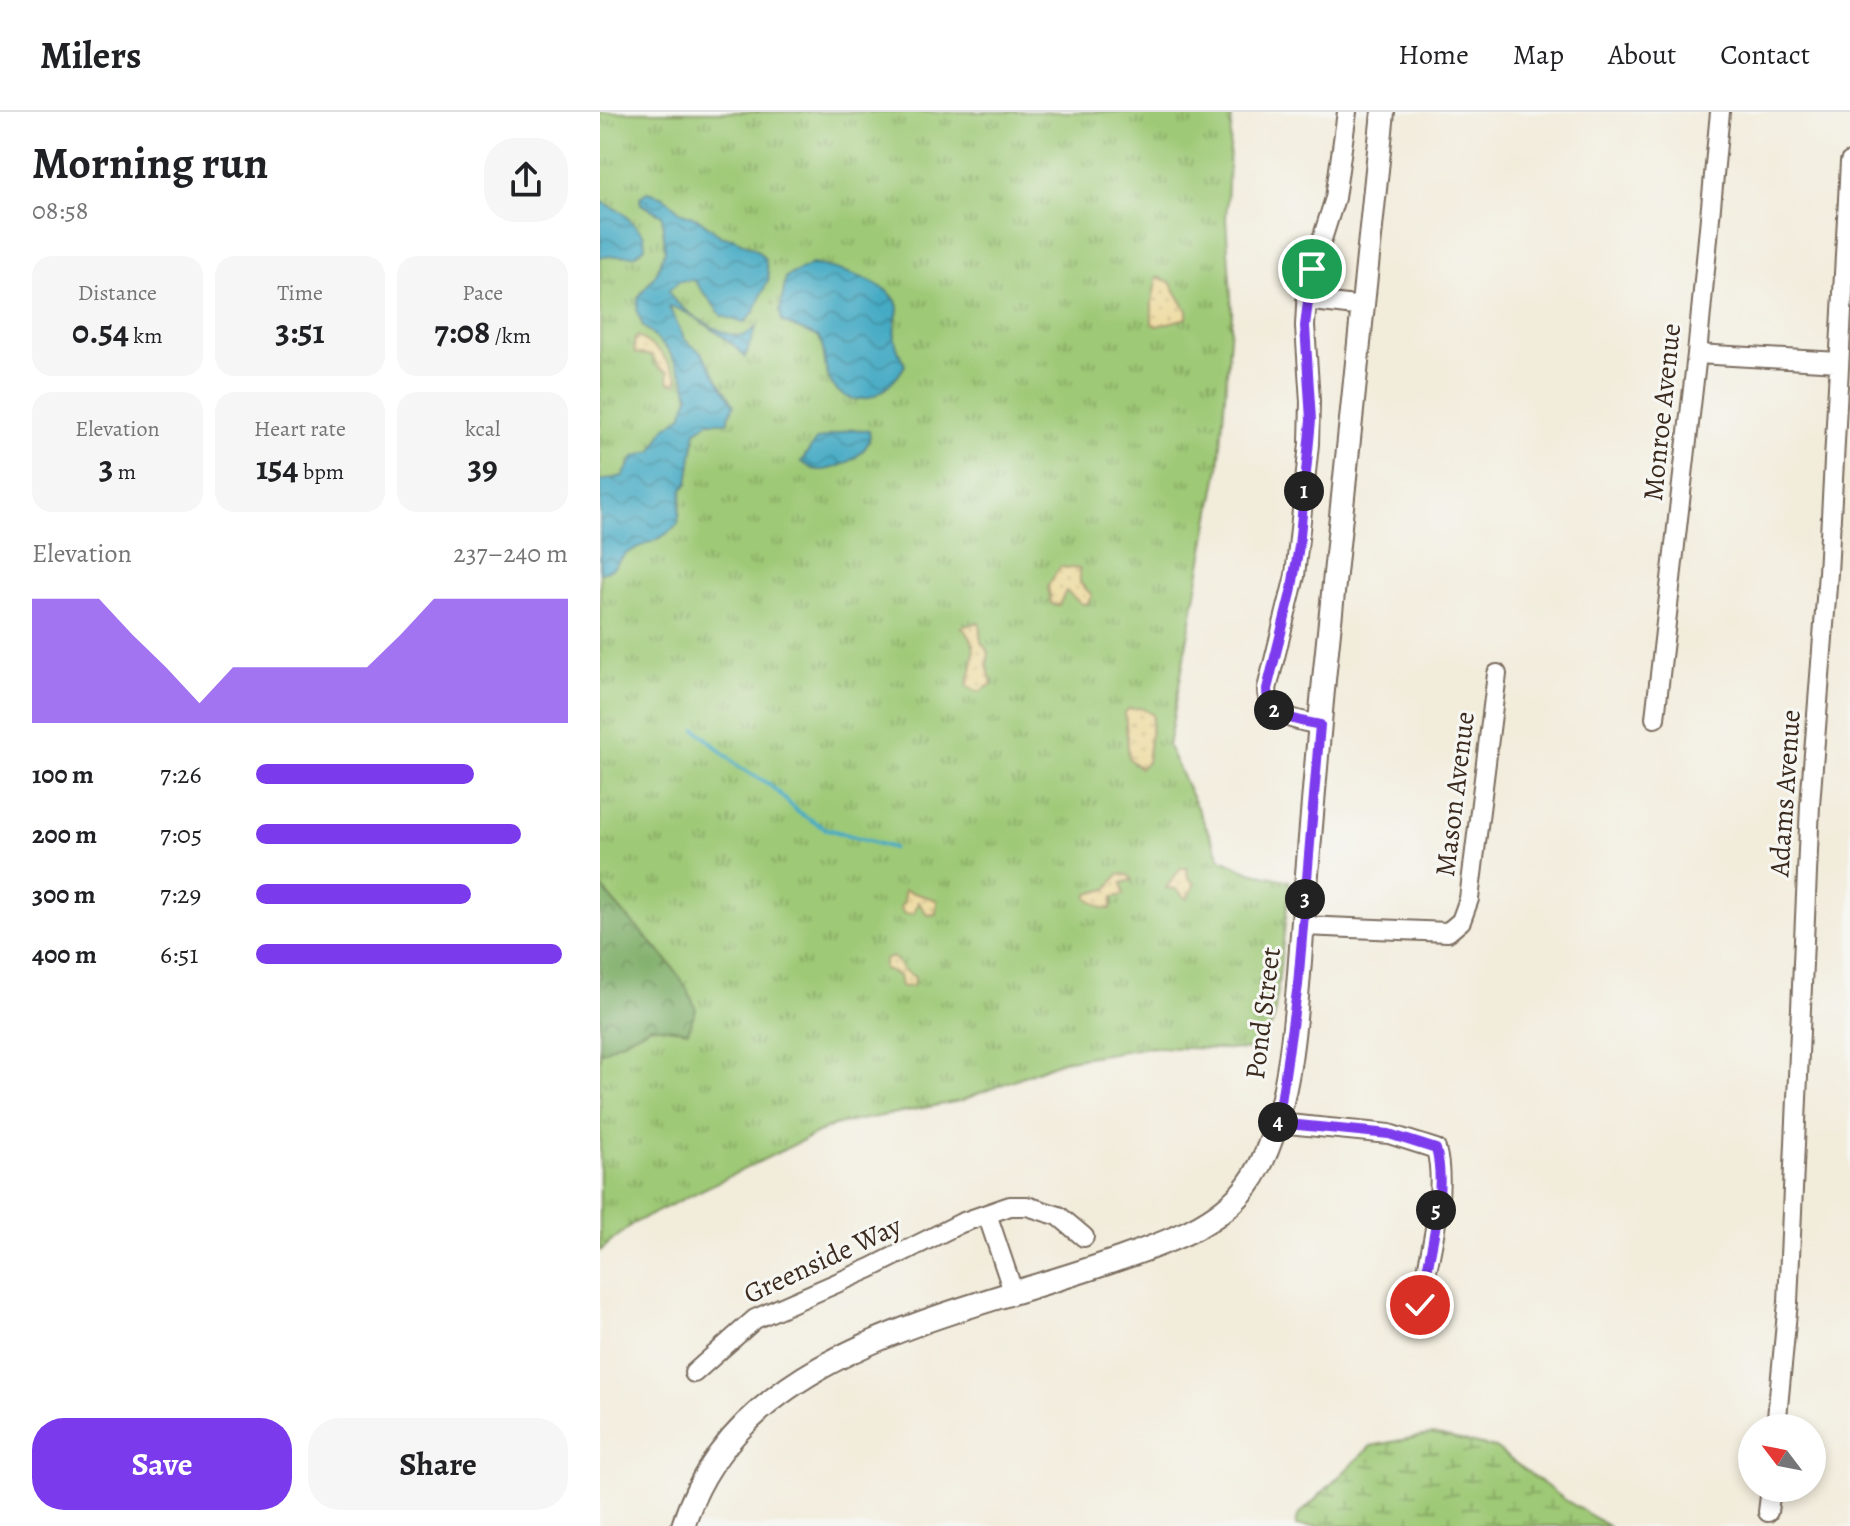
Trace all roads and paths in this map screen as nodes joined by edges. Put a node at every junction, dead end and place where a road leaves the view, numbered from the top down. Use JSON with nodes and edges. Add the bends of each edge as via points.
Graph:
{"nodes":[{"id":1,"x":1347,"y":112,"type":"edge"},
{"id":2,"x":1383,"y":112,"type":"edge"},
{"id":3,"x":1720,"y":112,"type":"edge"},
{"id":4,"x":1850,"y":162,"type":"edge"},
{"id":5,"x":1306,"y":300,"type":"junction"},
{"id":6,"x":1363,"y":307,"type":"junction"},
{"id":7,"x":1697,"y":354,"type":"junction"},
{"id":8,"x":1839,"y":362,"type":"junction"},
{"id":9,"x":1497,"y":674,"type":"dead end"},
{"id":10,"x":1655,"y":718,"type":"dead end"},
{"id":11,"x":1320,"y":725,"type":"junction"},
{"id":12,"x":1303,"y":926,"type":"junction"},
{"id":13,"x":1278,"y":1123,"type":"junction"},
{"id":14,"x":987,"y":1214,"type":"junction"},
{"id":15,"x":1084,"y":1237,"type":"dead end"},
{"id":16,"x":1014,"y":1294,"type":"junction"},
{"id":17,"x":1420,"y":1305,"type":"dead end"},
{"id":18,"x":694,"y":1373,"type":"dead end"},
{"id":19,"x":1777,"y":1414,"type":"edge"},
{"id":20,"x":1769,"y":1502,"type":"edge"},
{"id":21,"x":1768,"y":1512,"type":"dead end"},
{"id":22,"x":683,"y":1526,"type":"edge"}],
"edges":[{"from":1,"to":5,"type":"street","via":[[1335,198]]},
{"from":2,"to":6,"type":"street","name":"Pond Street"},
{"from":3,"to":7,"type":"street","name":"Monroe Avenue"},
{"from":4,"to":8,"type":"street","name":"Adams Avenue"},
{"from":5,"to":6,"type":"street"},
{"from":5,"to":11,"type":"street","via":[[1308,459],[1295,576],[1267,697],[1278,713]]},
{"from":6,"to":11,"type":"street","name":"Pond Street"},
{"from":7,"to":8,"type":"street"},
{"from":7,"to":10,"type":"street","name":"Monroe Avenue"},
{"from":8,"to":19,"type":"street","name":"Adams Avenue","via":[[1810,805],[1788,1302]]},
{"from":9,"to":12,"type":"street","name":"Mason Avenue","via":[[1469,899],[1461,921],[1448,932],[1425,934]]},
{"from":11,"to":12,"type":"street","name":"Pond Street"},
{"from":12,"to":13,"type":"street","name":"Pond Street"},
{"from":13,"to":16,"type":"street","name":"Pond Street","via":[[1258,1171],[1219,1213],[1141,1251]]},
{"from":13,"to":17,"type":"street","via":[[1389,1134],[1436,1149],[1439,1193]]},
{"from":14,"to":15,"type":"street","name":"Greenside Way","via":[[1010,1206],[1038,1207],[1071,1223]]},
{"from":14,"to":16,"type":"street"},
{"from":14,"to":18,"type":"street","name":"Greenside Way","via":[[755,1319]]},
{"from":16,"to":22,"type":"street","name":"Pond Street","via":[[867,1343],[791,1387],[718,1453],[691,1499]]},
{"from":20,"to":21,"type":"street"}]}
